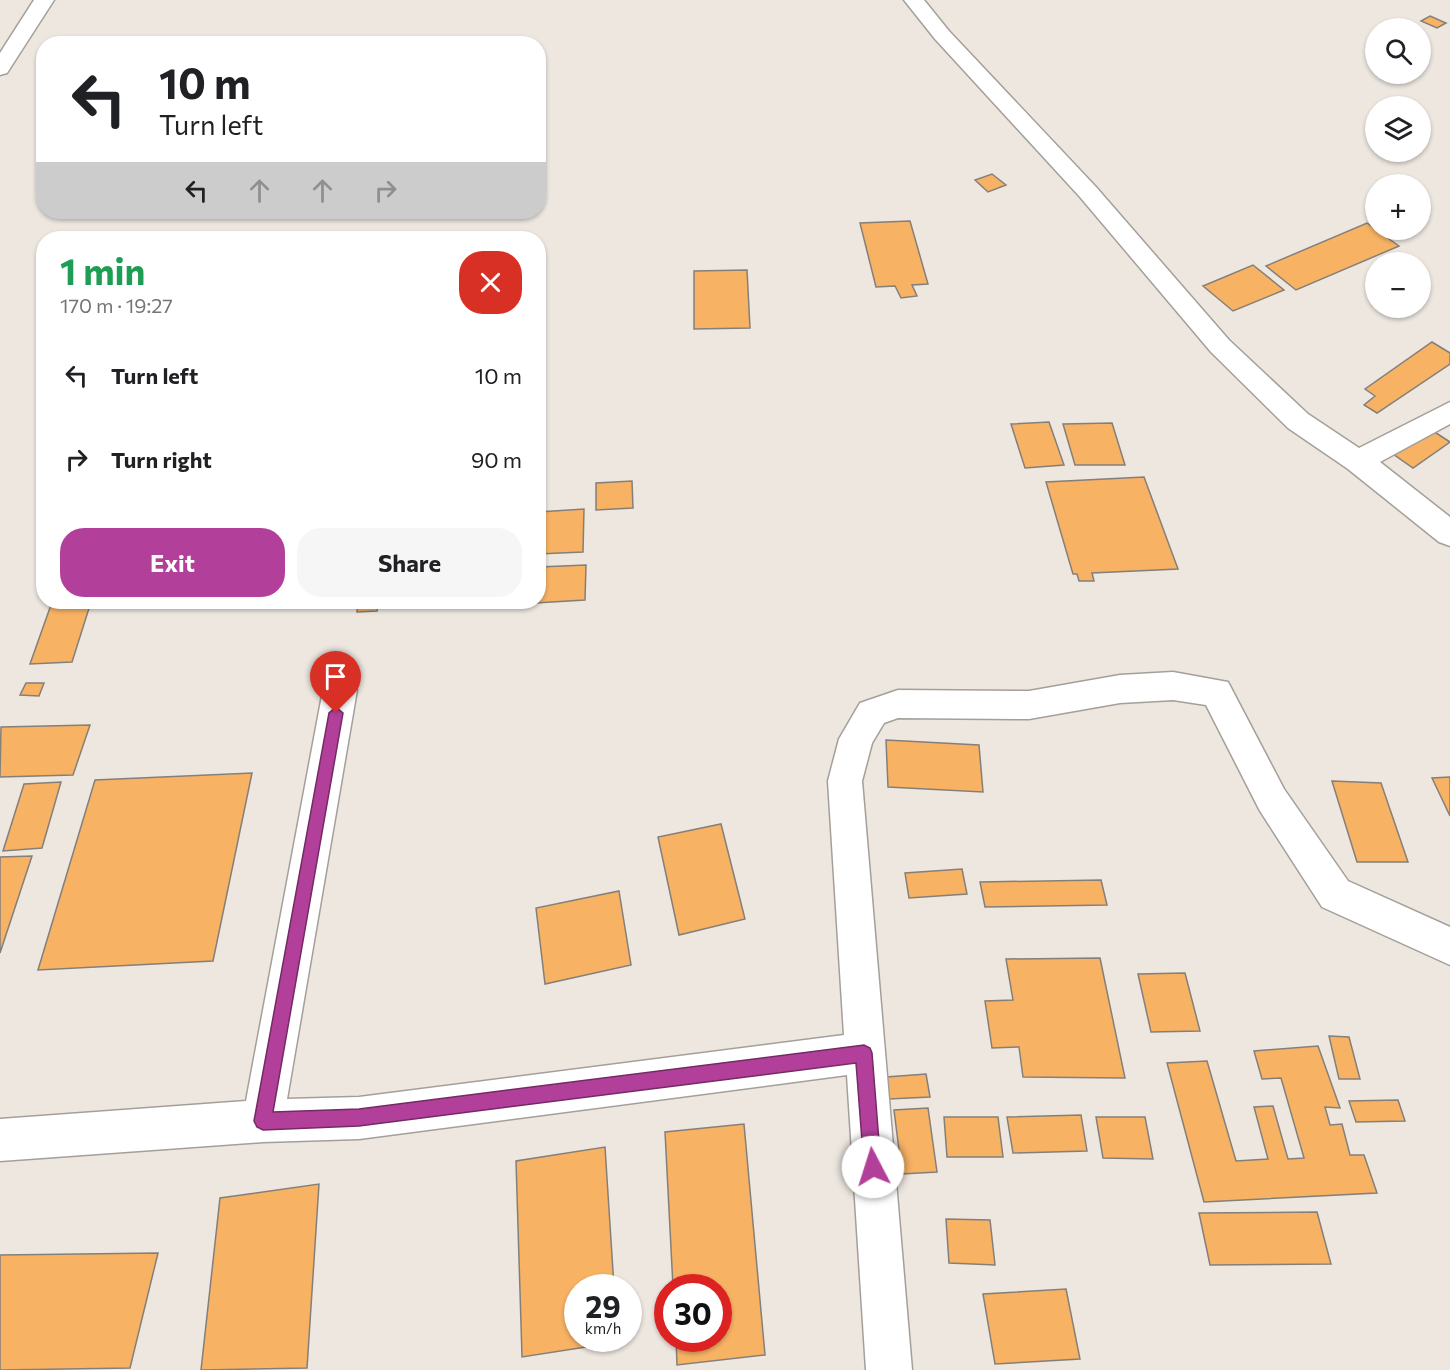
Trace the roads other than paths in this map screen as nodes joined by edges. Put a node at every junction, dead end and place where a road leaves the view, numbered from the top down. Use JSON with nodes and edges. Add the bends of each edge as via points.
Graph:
{"nodes":[{"id":1,"x":44,"y":0,"type":"edge"},
{"id":2,"x":914,"y":0,"type":"edge"},
{"id":3,"x":0,"y":69,"type":"edge"},
{"id":4,"x":1450,"y":412,"type":"edge"},
{"id":5,"x":1358,"y":461,"type":"junction"},
{"id":6,"x":1450,"y":534,"type":"edge"},
{"id":7,"x":340,"y":690,"type":"dead end"},
{"id":8,"x":1450,"y":946,"type":"edge"},
{"id":9,"x":864,"y":1053,"type":"junction"},
{"id":10,"x":263,"y":1121,"type":"junction"},
{"id":11,"x":0,"y":1140,"type":"edge"},
{"id":12,"x":889,"y":1370,"type":"edge"}],
"edges":[{"from":1,"to":3,"type":"street"},
{"from":2,"to":5,"type":"street","via":[[1088,192],[1220,346],[1298,421]]},
{"from":4,"to":5,"type":"street"},
{"from":5,"to":6,"type":"street"},
{"from":7,"to":10,"type":"street"},
{"from":8,"to":9,"type":"street","via":[[1335,894],[1272,800],[1215,692],[1173,686],[1120,689],[1029,705],[898,704],[872,713],[856,739],[845,781]]},
{"from":9,"to":10,"type":"street","via":[[359,1118]]},
{"from":9,"to":12,"type":"street"},
{"from":10,"to":11,"type":"street"}]}
